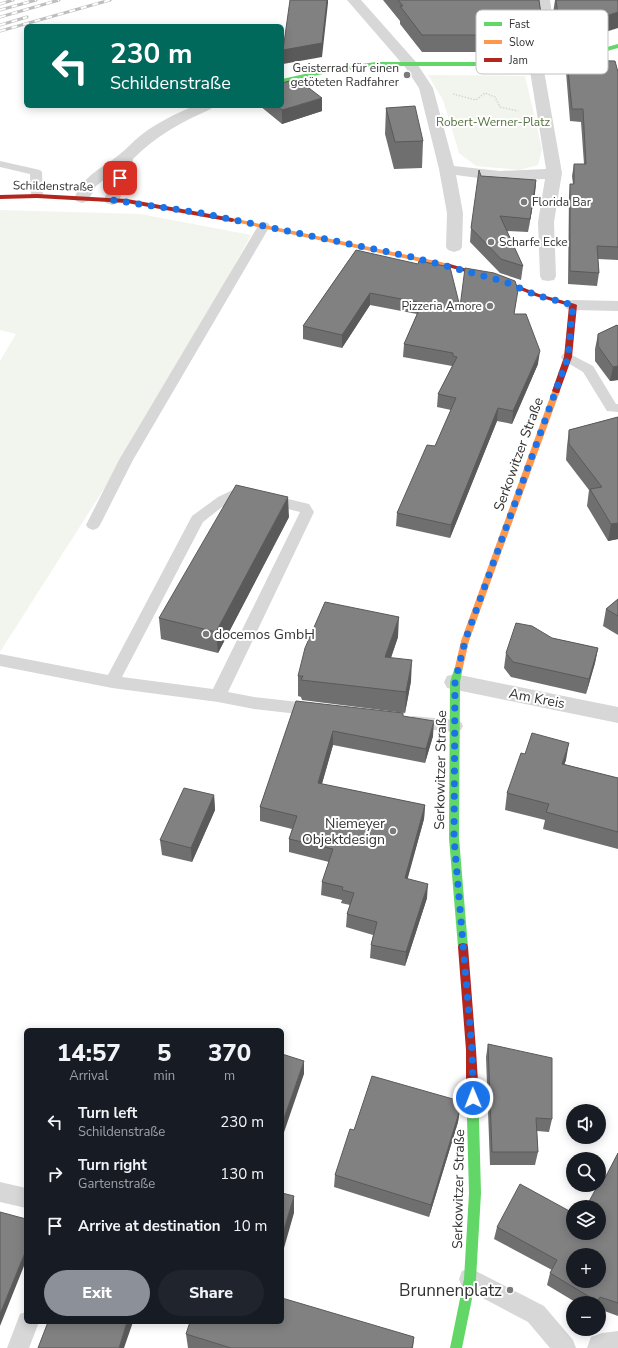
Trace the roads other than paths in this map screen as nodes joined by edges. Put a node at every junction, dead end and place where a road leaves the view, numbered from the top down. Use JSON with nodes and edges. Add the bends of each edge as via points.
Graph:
{"nodes":[{"id":1,"x":354,"y":0,"type":"edge"},
{"id":2,"x":543,"y":0,"type":"edge"},
{"id":3,"x":544,"y":10,"type":"edge"},
{"id":4,"x":618,"y":46,"type":"edge"},
{"id":5,"x":608,"y":49,"type":"edge"},
{"id":6,"x":411,"y":65,"type":"junction"},
{"id":7,"x":476,"y":65,"type":"edge"},
{"id":8,"x":538,"y":74,"type":"edge"},
{"id":9,"x":284,"y":81,"type":"edge"},
{"id":10,"x":201,"y":108,"type":"edge"},
{"id":11,"x":125,"y":158,"type":"junction"},
{"id":12,"x":0,"y":164,"type":"edge"},
{"id":13,"x":447,"y":169,"type":"junction"},
{"id":14,"x":554,"y":172,"type":"junction"},
{"id":15,"x":37,"y":196,"type":"junction"},
{"id":16,"x":0,"y":197,"type":"edge"},
{"id":17,"x":82,"y":198,"type":"junction"},
{"id":18,"x":112,"y":200,"type":"junction"},
{"id":19,"x":264,"y":226,"type":"junction"},
{"id":20,"x":454,"y":248,"type":"dead end"},
{"id":21,"x":548,"y":276,"type":"dead end"},
{"id":22,"x":573,"y":305,"type":"junction"},
{"id":23,"x":618,"y":306,"type":"edge"},
{"id":24,"x":568,"y":357,"type":"junction"},
{"id":25,"x":618,"y":408,"type":"edge"},
{"id":26,"x":93,"y":525,"type":"dead end"},
{"id":27,"x":0,"y":660,"type":"edge"},
{"id":28,"x":112,"y":682,"type":"junction"},
{"id":29,"x":455,"y":682,"type":"junction"},
{"id":30,"x":218,"y":696,"type":"junction"},
{"id":31,"x":331,"y":712,"type":"edge"},
{"id":32,"x":618,"y":715,"type":"edge"},
{"id":33,"x":401,"y":720,"type":"edge"},
{"id":34,"x":455,"y":726,"type":"junction"},
{"id":35,"x":0,"y":1192,"type":"edge"},
{"id":36,"x":24,"y":1198,"type":"edge"},
{"id":37,"x":470,"y":1279,"type":"junction"},
{"id":38,"x":27,"y":1324,"type":"edge"},
{"id":39,"x":618,"y":1346,"type":"edge"},
{"id":40,"x":18,"y":1348,"type":"edge"},
{"id":41,"x":456,"y":1348,"type":"edge"},
{"id":42,"x":565,"y":1348,"type":"edge"},
{"id":43,"x":602,"y":1348,"type":"edge"}],
"edges":[{"from":1,"to":6,"type":"street"},
{"from":2,"to":3,"type":"street"},
{"from":4,"to":5,"type":"street"},
{"from":6,"to":7,"type":"street"},
{"from":6,"to":9,"type":"street","via":[[376,64]]},
{"from":6,"to":13,"type":"street","via":[[426,88]]},
{"from":8,"to":14,"type":"street"},
{"from":10,"to":11,"type":"street","via":[[174,120],[145,139]]},
{"from":11,"to":17,"type":"street","via":[[103,170],[87,186]]},
{"from":11,"to":18,"type":"street","via":[[124,168]]},
{"from":12,"to":15,"type":"lane","via":[[36,172]]},
{"from":13,"to":14,"type":"street","via":[[472,174],[528,177]]},
{"from":13,"to":20,"type":"street","via":[[456,213]]},
{"from":14,"to":21,"type":"street","via":[[546,222]]},
{"from":15,"to":16,"type":"street","name":"Schildenstraße"},
{"from":15,"to":17,"type":"street","name":"Schildenstraße"},
{"from":17,"to":18,"type":"street","name":"Schildenstraße"},
{"from":18,"to":19,"type":"street","name":"Schildenstraße","via":[[201,213]]},
{"from":19,"to":22,"type":"street","name":"Schildenstraße","via":[[450,266]]},
{"from":19,"to":26,"type":"lane","via":[[126,460]]},
{"from":22,"to":23,"type":"street"},
{"from":22,"to":24,"type":"street","name":"Serkowitzer Straße"},
{"from":24,"to":25,"type":"lane","via":[[588,369],[612,408]]},
{"from":24,"to":29,"type":"street","name":"Serkowitzer Straße","via":[[465,641]]},
{"from":27,"to":28,"type":"lane"},
{"from":28,"to":30,"type":"lane"},
{"from":28,"to":30,"type":"lane","via":[[197,519],[231,494],[239,492],[304,508],[307,512],[304,519]]},
{"from":29,"to":32,"type":"street","name":"Am Kreis"},
{"from":29,"to":34,"type":"street","name":"Serkowitzer Straße"},
{"from":30,"to":31,"type":"lane"},
{"from":33,"to":34,"type":"lane"},
{"from":34,"to":37,"type":"street","name":"Serkowitzer Straße","via":[[454,838],[472,1050],[475,1193]]},
{"from":35,"to":36,"type":"lane"},
{"from":37,"to":41,"type":"street","name":"Serkowitzer Straße"},
{"from":37,"to":42,"type":"lane","via":[[536,1314]]},
{"from":38,"to":40,"type":"lane"},
{"from":39,"to":43,"type":"street"}]}
